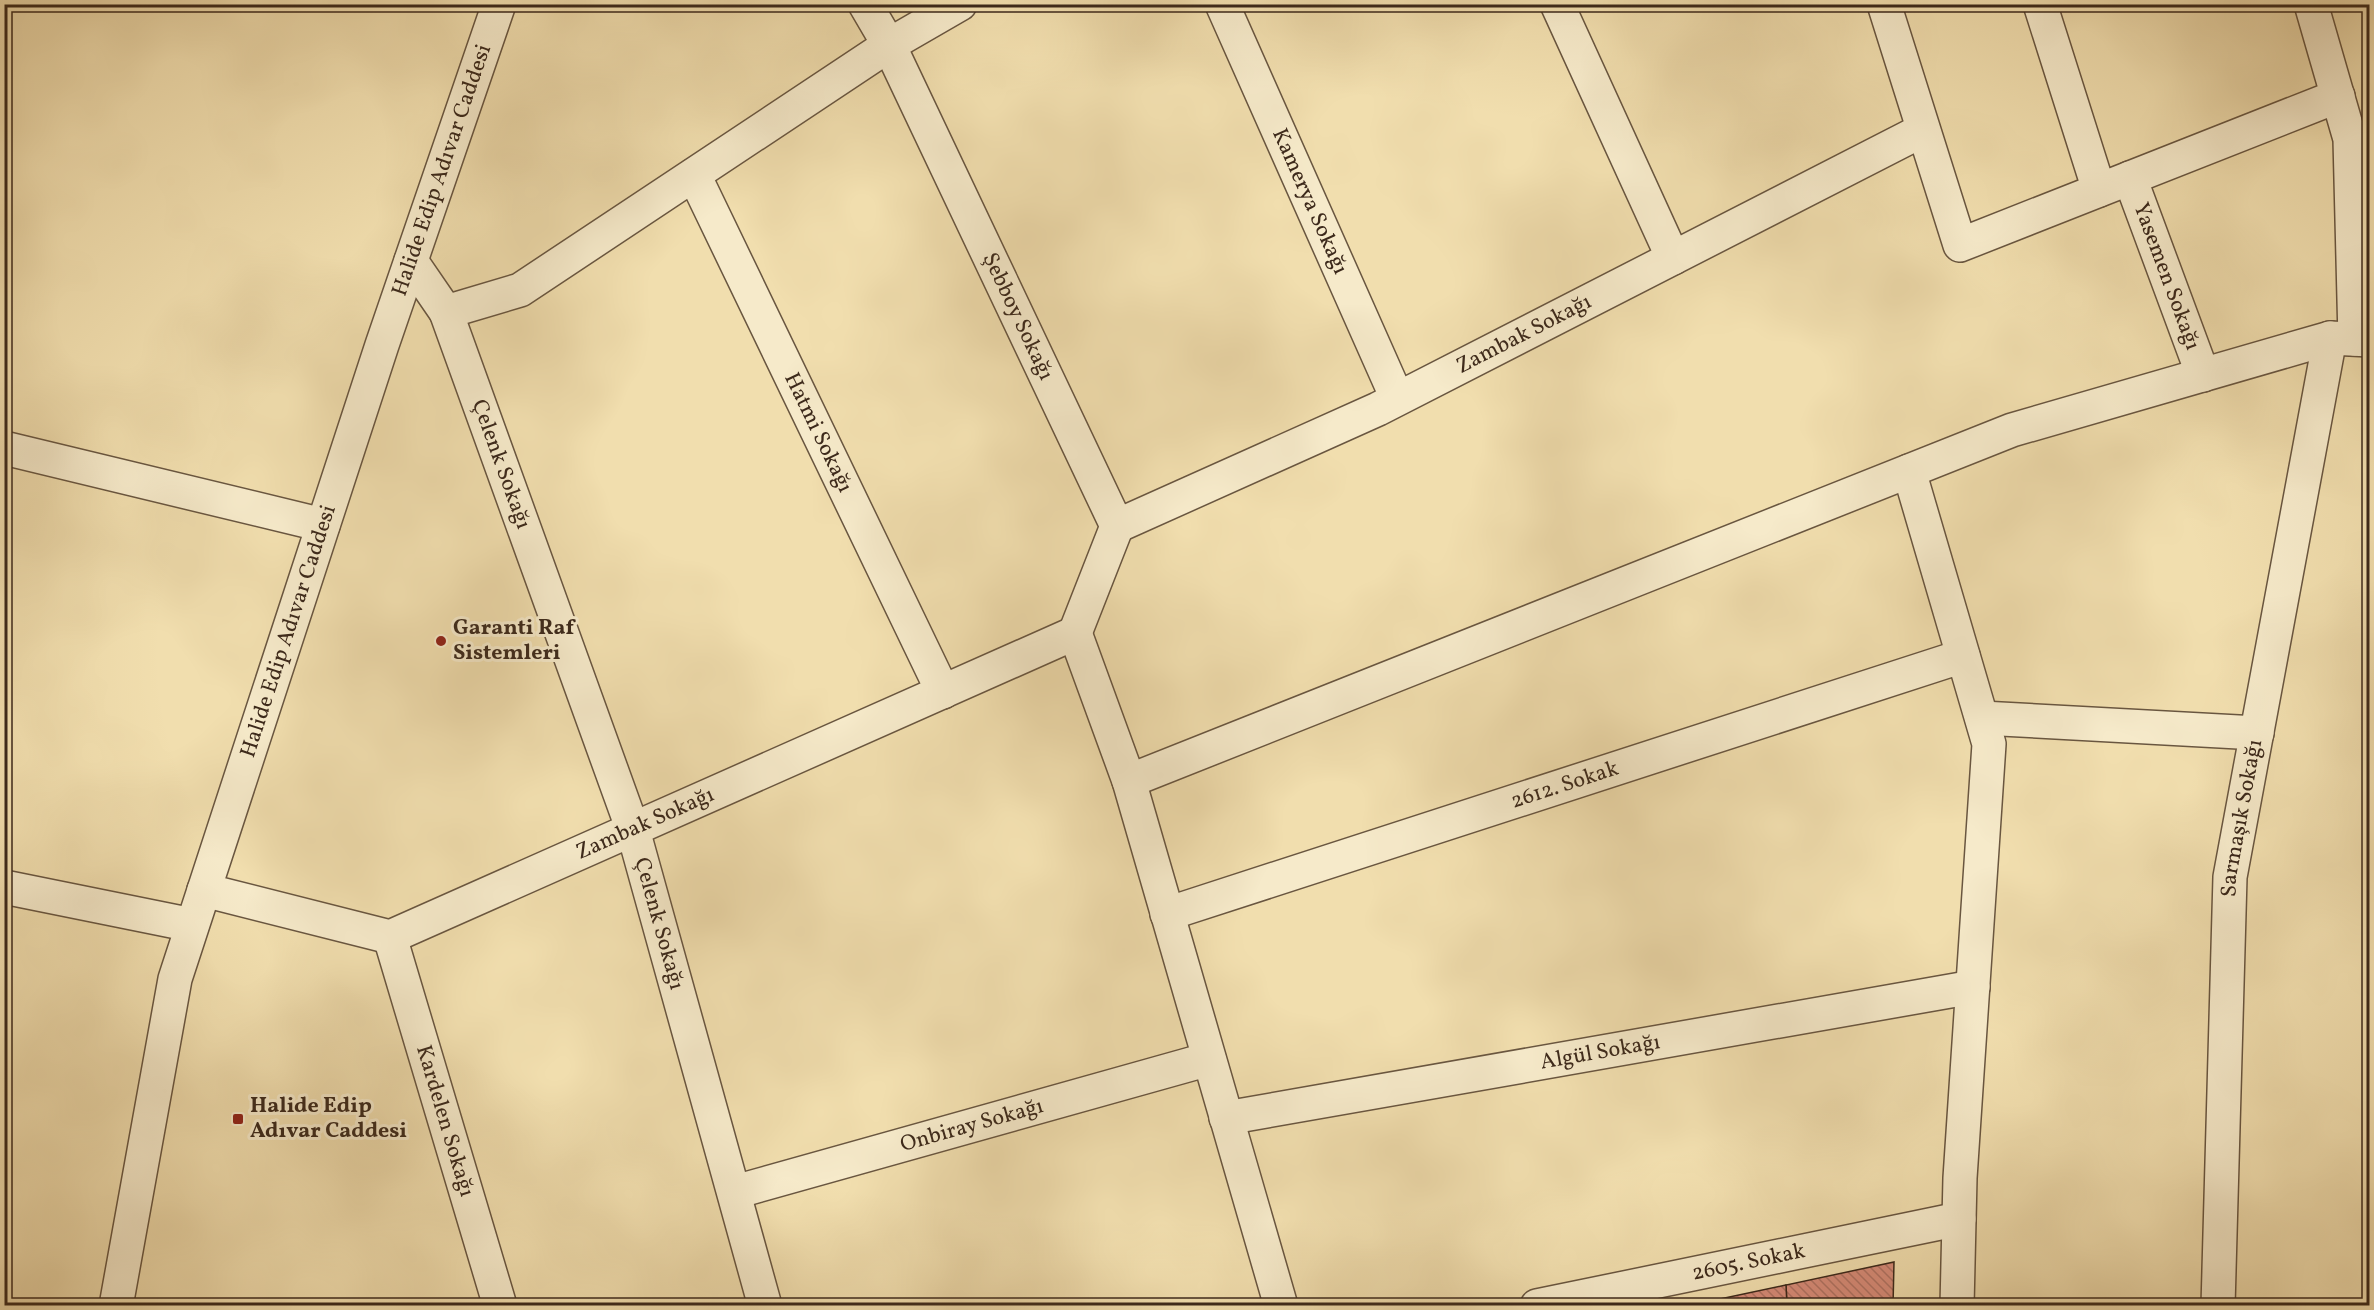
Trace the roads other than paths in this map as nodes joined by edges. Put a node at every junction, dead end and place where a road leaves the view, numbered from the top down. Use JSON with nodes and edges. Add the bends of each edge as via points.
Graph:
{"nodes":[{"id":1,"x":499,"y":4,"type":"edge"},
{"id":2,"x":865,"y":4,"type":"edge"},
{"id":3,"x":960,"y":4,"type":"edge"},
{"id":4,"x":1222,"y":4,"type":"edge"},
{"id":5,"x":1557,"y":4,"type":"edge"},
{"id":6,"x":1884,"y":4,"type":"edge"},
{"id":7,"x":2040,"y":4,"type":"edge"},
{"id":8,"x":2312,"y":4,"type":"edge"},
{"id":9,"x":889,"y":45,"type":"junction"},
{"id":10,"x":2338,"y":96,"type":"junction"},
{"id":11,"x":1923,"y":130,"type":"junction"},
{"id":12,"x":694,"y":174,"type":"junction"},
{"id":13,"x":2130,"y":178,"type":"junction"},
{"id":14,"x":2099,"y":190,"type":"junction"},
{"id":15,"x":1673,"y":258,"type":"junction"},
{"id":16,"x":411,"y":261,"type":"junction"},
{"id":17,"x":446,"y":312,"type":"junction"},
{"id":18,"x":2351,"y":339,"type":"edge"},
{"id":19,"x":2203,"y":375,"type":"junction"},
{"id":20,"x":1397,"y":398,"type":"junction"},
{"id":21,"x":4,"y":448,"type":"edge"},
{"id":22,"x":1909,"y":471,"type":"junction"},
{"id":23,"x":323,"y":525,"type":"junction"},
{"id":24,"x":1118,"y":526,"type":"junction"},
{"id":25,"x":1075,"y":633,"type":"junction"},
{"id":26,"x":1963,"y":656,"type":"junction"},
{"id":27,"x":944,"y":692,"type":"junction"},
{"id":28,"x":1982,"y":718,"type":"junction"},
{"id":29,"x":2257,"y":733,"type":"junction"},
{"id":30,"x":1129,"y":781,"type":"junction"},
{"id":31,"x":633,"y":830,"type":"junction"},
{"id":32,"x":4,"y":887,"type":"edge"},
{"id":33,"x":204,"y":890,"type":"junction"},
{"id":34,"x":1167,"y":914,"type":"junction"},
{"id":35,"x":192,"y":925,"type":"junction"},
{"id":36,"x":390,"y":937,"type":"junction"},
{"id":37,"x":1973,"y":987,"type":"junction"},
{"id":38,"x":1209,"y":1059,"type":"junction"},
{"id":39,"x":1226,"y":1118,"type":"junction"},
{"id":40,"x":735,"y":1192,"type":"junction"},
{"id":41,"x":1959,"y":1219,"type":"junction"},
{"id":42,"x":116,"y":1305,"type":"edge"},
{"id":43,"x":500,"y":1305,"type":"edge"},
{"id":44,"x":765,"y":1305,"type":"edge"},
{"id":45,"x":1281,"y":1305,"type":"edge"},
{"id":46,"x":1538,"y":1305,"type":"edge"},
{"id":47,"x":1957,"y":1305,"type":"edge"},
{"id":48,"x":2218,"y":1305,"type":"edge"}],
"edges":[{"from":1,"to":16,"type":"street","name":"Halide Edip Adıvar Caddesi"},
{"from":2,"to":9,"type":"street","name":"Şebboy Sokağı"},
{"from":3,"to":9,"type":"street"},
{"from":4,"to":20,"type":"street","name":"Kamerya Sokağı"},
{"from":5,"to":15,"type":"street"},
{"from":6,"to":11,"type":"street"},
{"from":7,"to":14,"type":"street","name":"Yasemen Sokağı"},
{"from":8,"to":10,"type":"street","name":"Sarmaşık Sokağı"},
{"from":9,"to":12,"type":"street"},
{"from":9,"to":24,"type":"street","name":"Şebboy Sokağı"},
{"from":10,"to":13,"type":"street"},
{"from":10,"to":18,"type":"street","name":"Sarmaşık Sokağı","via":[[2350,139]]},
{"from":11,"to":14,"type":"street","via":[[1960,245]]},
{"from":11,"to":15,"type":"street","name":"Zambak Sokağı"},
{"from":12,"to":17,"type":"street","via":[[520,290]]},
{"from":12,"to":27,"type":"street","name":"Hatmi Sokağı"},
{"from":13,"to":14,"type":"street"},
{"from":13,"to":19,"type":"street","name":"Yasemen Sokağı"},
{"from":15,"to":20,"type":"street","name":"Zambak Sokağı"},
{"from":16,"to":17,"type":"street","name":"Çelenk Sokağı"},
{"from":16,"to":23,"type":"street","name":"Halide Edip Adıvar Caddesi"},
{"from":17,"to":31,"type":"street","name":"Çelenk Sokağı"},
{"from":18,"to":19,"type":"street"},
{"from":18,"to":29,"type":"street","name":"Sarmaşık Sokağı"},
{"from":19,"to":22,"type":"street","via":[[2012,430]]},
{"from":20,"to":24,"type":"street","name":"Zambak Sokağı"},
{"from":21,"to":23,"type":"street"},
{"from":22,"to":26,"type":"street"},
{"from":22,"to":30,"type":"street"},
{"from":23,"to":33,"type":"street","name":"Halide Edip Adıvar Caddesi"},
{"from":24,"to":25,"type":"street"},
{"from":25,"to":27,"type":"street","name":"Zambak Sokağı"},
{"from":25,"to":30,"type":"street"},
{"from":26,"to":28,"type":"street"},
{"from":26,"to":34,"type":"street","name":"2612. Sokak"},
{"from":27,"to":31,"type":"street","name":"Zambak Sokağı"},
{"from":28,"to":29,"type":"street"},
{"from":28,"to":37,"type":"street","via":[[1989,744]]},
{"from":29,"to":48,"type":"street","name":"Sarmaşık Sokağı","via":[[2230,877]]},
{"from":30,"to":34,"type":"street"},
{"from":31,"to":36,"type":"street","name":"Zambak Sokağı"},
{"from":31,"to":40,"type":"street","name":"Çelenk Sokağı"},
{"from":32,"to":35,"type":"street"},
{"from":33,"to":35,"type":"street","name":"Halide Edip Adıvar Caddesi"},
{"from":33,"to":36,"type":"street"},
{"from":34,"to":38,"type":"street"},
{"from":35,"to":42,"type":"street","name":"Halide Edip Adıvar Caddesi","via":[[175,979]]},
{"from":36,"to":43,"type":"street","name":"Kardelen Sokağı"},
{"from":37,"to":39,"type":"street","name":"Algül Sokağı"},
{"from":37,"to":41,"type":"street"},
{"from":38,"to":39,"type":"street"},
{"from":38,"to":40,"type":"street","name":"Onbiray Sokağı"},
{"from":39,"to":45,"type":"street"},
{"from":40,"to":44,"type":"street","name":"Çelenk Sokağı"},
{"from":41,"to":46,"type":"street","name":"2605. Sokak"},
{"from":41,"to":47,"type":"street"}]}
